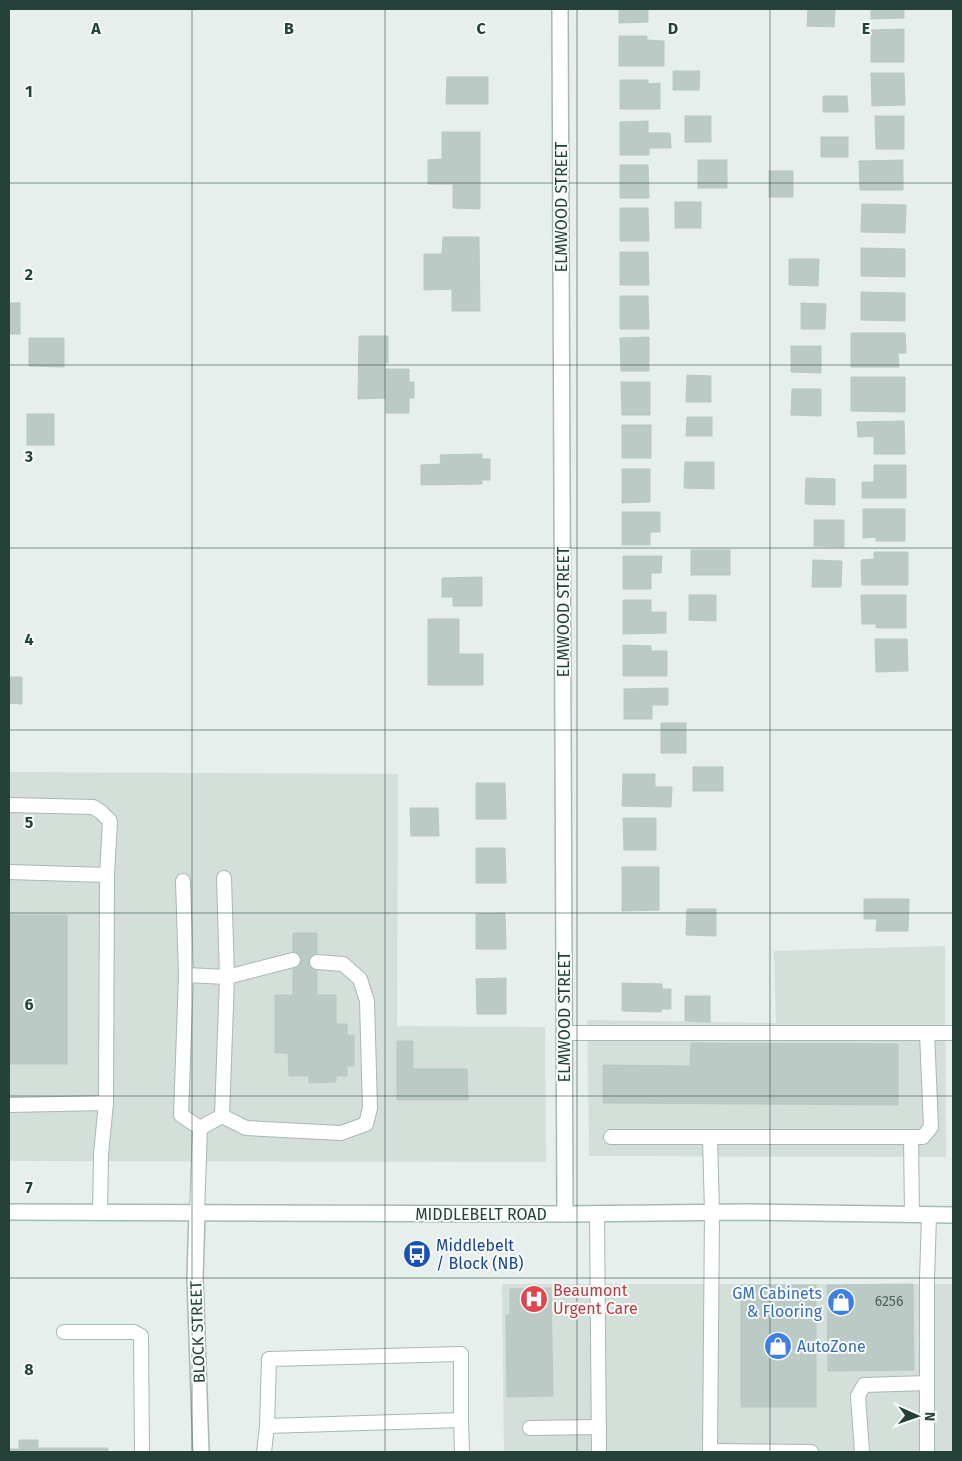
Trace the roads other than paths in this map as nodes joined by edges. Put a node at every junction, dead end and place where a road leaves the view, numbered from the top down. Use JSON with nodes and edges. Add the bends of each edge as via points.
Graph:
{"nodes":[{"id":1,"x":560,"y":9,"type":"edge"},
{"id":2,"x":9,"y":804,"type":"edge"},
{"id":3,"x":9,"y":872,"type":"edge"},
{"id":4,"x":107,"y":875,"type":"junction"},
{"id":5,"x":224,"y":878,"type":"dead end"},
{"id":6,"x":183,"y":882,"type":"dead end"},
{"id":7,"x":293,"y":960,"type":"dead end"},
{"id":8,"x":317,"y":962,"type":"dead end"},
{"id":9,"x":186,"y":976,"type":"junction"},
{"id":10,"x":227,"y":977,"type":"junction"},
{"id":11,"x":564,"y":1033,"type":"junction"},
{"id":12,"x":927,"y":1034,"type":"junction"},
{"id":13,"x":953,"y":1034,"type":"edge"},
{"id":14,"x":106,"y":1103,"type":"junction"},
{"id":15,"x":9,"y":1106,"type":"edge"},
{"id":16,"x":222,"y":1116,"type":"junction"},
{"id":17,"x":200,"y":1128,"type":"junction"},
{"id":18,"x":911,"y":1136,"type":"junction"},
{"id":19,"x":611,"y":1137,"type":"dead end"},
{"id":20,"x":710,"y":1137,"type":"junction"},
{"id":21,"x":9,"y":1212,"type":"edge"},
{"id":22,"x":100,"y":1212,"type":"junction"},
{"id":23,"x":712,"y":1212,"type":"junction"},
{"id":24,"x":197,"y":1213,"type":"junction"},
{"id":25,"x":565,"y":1214,"type":"junction"},
{"id":26,"x":597,"y":1214,"type":"junction"},
{"id":27,"x":912,"y":1214,"type":"junction"},
{"id":28,"x":929,"y":1215,"type":"junction"},
{"id":29,"x":953,"y":1215,"type":"edge"},
{"id":30,"x":64,"y":1332,"type":"dead end"},
{"id":31,"x":927,"y":1383,"type":"junction"},
{"id":32,"x":461,"y":1420,"type":"junction"},
{"id":33,"x":267,"y":1426,"type":"junction"},
{"id":34,"x":599,"y":1427,"type":"junction"},
{"id":35,"x":530,"y":1428,"type":"dead end"},
{"id":36,"x":142,"y":1452,"type":"edge"},
{"id":37,"x":201,"y":1452,"type":"edge"},
{"id":38,"x":264,"y":1452,"type":"edge"},
{"id":39,"x":462,"y":1452,"type":"edge"},
{"id":40,"x":599,"y":1452,"type":"edge"},
{"id":41,"x":710,"y":1452,"type":"edge"},
{"id":42,"x":811,"y":1452,"type":"edge"},
{"id":43,"x":862,"y":1452,"type":"edge"},
{"id":44,"x":927,"y":1452,"type":"edge"}],
"edges":[{"from":1,"to":11,"type":"street","name":"ELMWOOD STREET"},
{"from":2,"to":4,"type":"lane","via":[[92,807],[102,812],[110,821]]},
{"from":3,"to":4,"type":"lane"},
{"from":4,"to":14,"type":"lane"},
{"from":5,"to":10,"type":"lane"},
{"from":6,"to":9,"type":"lane"},
{"from":7,"to":10,"type":"lane"},
{"from":8,"to":16,"type":"lane","via":[[342,964],[360,979],[368,1001],[370,1108],[366,1124],[341,1133],[246,1128]]},
{"from":9,"to":10,"type":"lane"},
{"from":9,"to":17,"type":"lane","via":[[181,1116]]},
{"from":10,"to":16,"type":"lane"},
{"from":11,"to":12,"type":"lane"},
{"from":11,"to":25,"type":"street","name":"ELMWOOD STREET"},
{"from":12,"to":13,"type":"lane"},
{"from":12,"to":18,"type":"lane","via":[[931,1127],[923,1137]]},
{"from":14,"to":15,"type":"lane"},
{"from":14,"to":22,"type":"lane"},
{"from":16,"to":17,"type":"lane"},
{"from":17,"to":24,"type":"lane"},
{"from":18,"to":20,"type":"lane"},
{"from":18,"to":27,"type":"lane"},
{"from":19,"to":20,"type":"lane"},
{"from":20,"to":23,"type":"lane"},
{"from":21,"to":22,"type":"street","name":"MIDDLEBELT ROAD"},
{"from":22,"to":24,"type":"street","name":"MIDDLEBELT ROAD"},
{"from":23,"to":26,"type":"street","name":"MIDDLEBELT ROAD"},
{"from":23,"to":27,"type":"street","name":"MIDDLEBELT ROAD"},
{"from":23,"to":41,"type":"lane"},
{"from":24,"to":25,"type":"street","name":"MIDDLEBELT ROAD"},
{"from":24,"to":37,"type":"street","name":"BLOCK STREET","via":[[195,1278]]},
{"from":25,"to":26,"type":"street","name":"MIDDLEBELT ROAD"},
{"from":26,"to":34,"type":"lane"},
{"from":27,"to":28,"type":"street","name":"MIDDLEBELT ROAD"},
{"from":28,"to":29,"type":"street","name":"MIDDLEBELT ROAD"},
{"from":28,"to":31,"type":"lane"},
{"from":30,"to":36,"type":"lane","via":[[134,1332],[141,1336]]},
{"from":31,"to":43,"type":"lane","via":[[864,1385],[858,1396]]},
{"from":31,"to":44,"type":"lane"},
{"from":32,"to":33,"type":"lane"},
{"from":32,"to":33,"type":"lane","via":[[461,1354],[288,1358],[269,1359]]},
{"from":32,"to":39,"type":"lane"},
{"from":33,"to":38,"type":"lane"},
{"from":34,"to":35,"type":"lane"},
{"from":34,"to":40,"type":"lane"},
{"from":41,"to":42,"type":"lane"}]}
